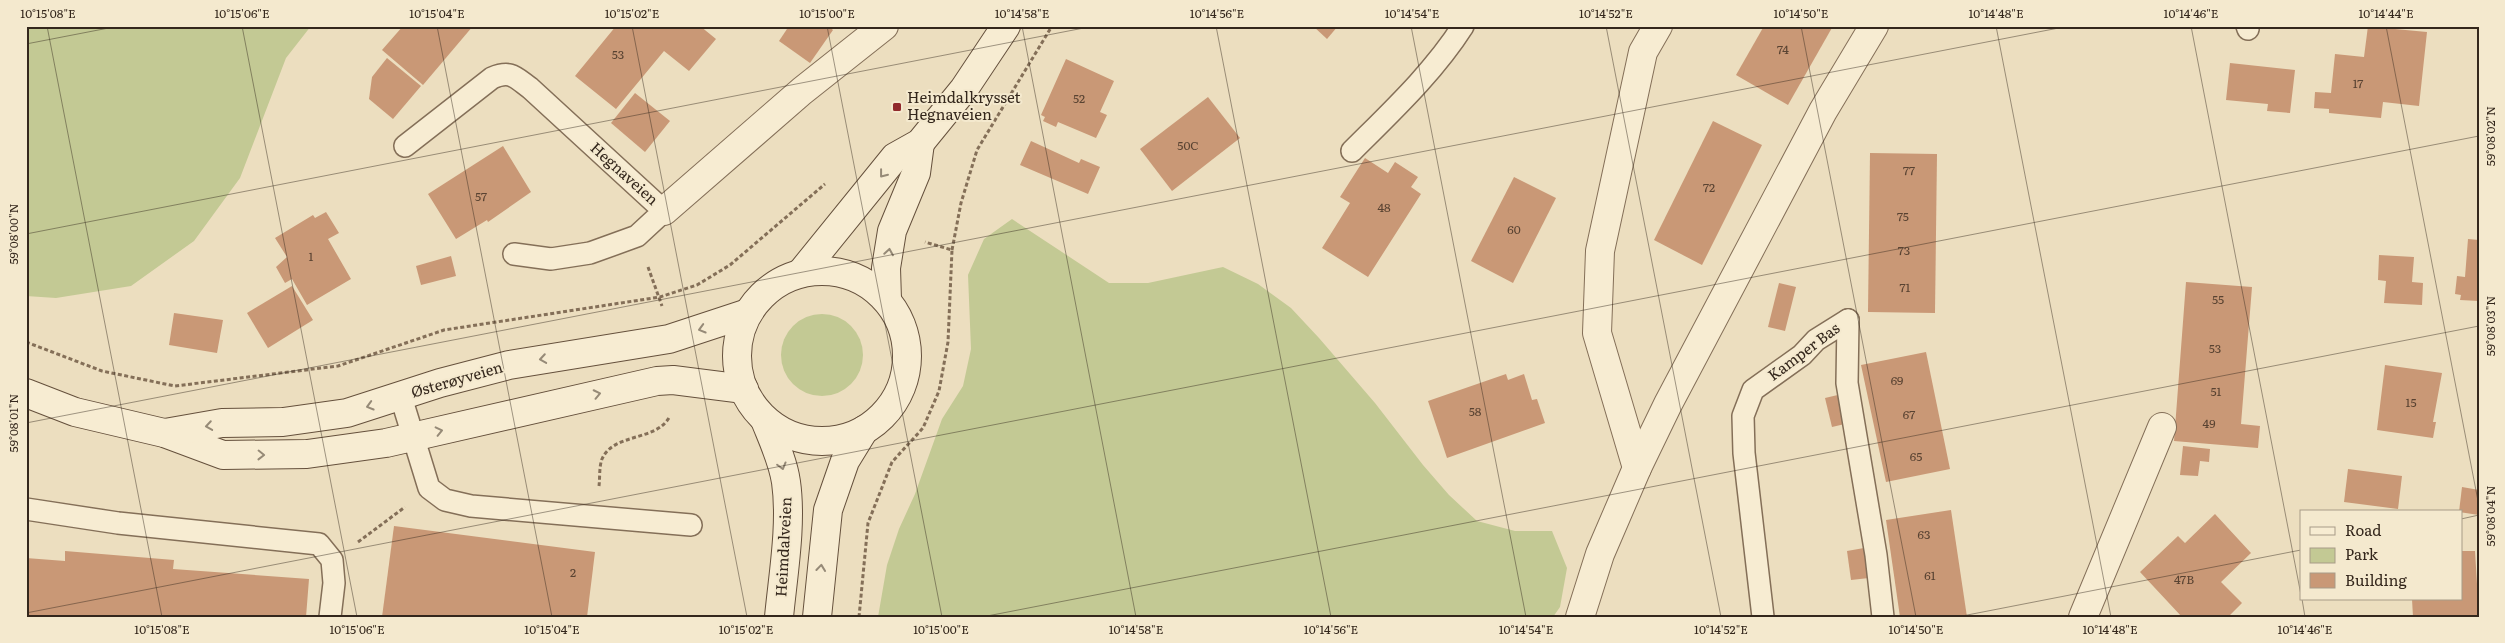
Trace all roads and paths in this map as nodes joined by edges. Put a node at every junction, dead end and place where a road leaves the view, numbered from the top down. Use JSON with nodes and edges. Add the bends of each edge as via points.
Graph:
{"nodes":[{"id":1,"x":884,"y":26,"type":"edge"},
{"id":2,"x":1006,"y":26,"type":"edge"},
{"id":3,"x":1052,"y":26,"type":"edge"},
{"id":4,"x":1462,"y":26,"type":"edge"},
{"id":5,"x":1658,"y":26,"type":"edge"},
{"id":6,"x":1874,"y":26,"type":"edge"},
{"id":7,"x":920,"y":143,"type":"junction"},
{"id":8,"x":405,"y":146,"type":"dead end"},
{"id":9,"x":1352,"y":151,"type":"dead end"},
{"id":10,"x":664,"y":210,"type":"junction"},
{"id":11,"x":917,"y":239,"type":"dead end"},
{"id":12,"x":952,"y":250,"type":"junction"},
{"id":13,"x":514,"y":254,"type":"dead end"},
{"id":14,"x":801,"y":273,"type":"junction"},
{"id":15,"x":887,"y":300,"type":"junction"},
{"id":16,"x":748,"y":313,"type":"junction"},
{"id":17,"x":744,"y":389,"type":"junction"},
{"id":18,"x":26,"y":393,"type":"edge"},
{"id":19,"x":401,"y":397,"type":"junction"},
{"id":20,"x":672,"y":410,"type":"dead end"},
{"id":21,"x":766,"y":420,"type":"junction"},
{"id":22,"x":2162,"y":427,"type":"dead end"},
{"id":23,"x":864,"y":430,"type":"junction"},
{"id":24,"x":164,"y":433,"type":"junction"},
{"id":25,"x":413,"y":437,"type":"junction"},
{"id":26,"x":1637,"y":468,"type":"junction"},
{"id":27,"x":429,"y":488,"type":"junction"},
{"id":28,"x":26,"y":509,"type":"edge"},
{"id":29,"x":597,"y":517,"type":"junction"},
{"id":30,"x":691,"y":525,"type":"dead end"},
{"id":31,"x":332,"y":560,"type":"junction"},
{"id":32,"x":330,"y":617,"type":"edge"},
{"id":33,"x":779,"y":617,"type":"edge"},
{"id":34,"x":817,"y":617,"type":"edge"},
{"id":35,"x":859,"y":617,"type":"edge"},
{"id":36,"x":1580,"y":617,"type":"edge"},
{"id":37,"x":1763,"y":617,"type":"edge"},
{"id":38,"x":1883,"y":617,"type":"edge"},
{"id":39,"x":2083,"y":617,"type":"edge"}],
"edges":[{"from":1,"to":10,"type":"main road","name":"Hegnaveien","via":[[802,91]]},
{"from":2,"to":7,"type":"main road","via":[[964,89]]},
{"from":3,"to":12,"type":"path","via":[[977,150],[961,203]]},
{"from":4,"to":9,"type":"lane","via":[[1453,42],[1408,95]]},
{"from":5,"to":26,"type":"main road","via":[[1643,52],[1600,251],[1597,333]]},
{"from":6,"to":26,"type":"main road","via":[[1823,111]]},
{"from":7,"to":14,"type":"main road","one_way":true,"via":[[895,157]]},
{"from":15,"to":7,"type":"main road","one_way":true,"via":[[886,268],[892,231],[916,173]]},
{"from":8,"to":10,"type":"lane","name":"Hegnaveien","via":[[492,78],[510,73]]},
{"from":10,"to":13,"type":"lane","via":[[637,236],[590,253],[551,259]]},
{"from":11,"to":12,"type":"path"},
{"from":12,"to":35,"type":"path","via":[[948,342],[939,390],[923,428],[892,462],[868,523]]},
{"from":14,"to":15,"type":"main road","via":[[848,274],[865,281]]},
{"from":14,"to":16,"type":"main road","via":[[779,282]]},
{"from":15,"to":23,"type":"main road","via":[[904,333],[906,370],[894,401]]},
{"from":16,"to":17,"type":"main road","via":[[736,351]]},
{"from":16,"to":19,"type":"main road","name":"Østerøyveien","one_way":true,"via":[[669,339],[508,365],[440,382]]},
{"from":17,"to":21,"type":"main road"},
{"from":25,"to":17,"type":"main road","name":"Østerøyveien","one_way":true,"via":[[657,381]]},
{"from":18,"to":24,"type":"main road","name":"Østerøyveien","via":[[75,412]]},
{"from":19,"to":24,"type":"main road","name":"Østerøyveien","one_way":true,"via":[[317,419],[222,423]]},
{"from":19,"to":25,"type":"lane"},
{"from":20,"to":29,"type":"path","via":[[667,422],[656,429],[607,450],[601,461]]},
{"from":21,"to":23,"type":"main road","via":[[784,433],[814,441],[833,441]]},
{"from":21,"to":33,"type":"main road","name":"Heimdalveien","one_way":true,"via":[[781,463],[788,501]]},
{"from":22,"to":39,"type":"main road"},
{"from":34,"to":23,"type":"main road","one_way":true,"via":[[828,510],[845,461]]},
{"from":24,"to":25,"type":"main road","name":"Østerøyveien","one_way":true,"via":[[223,455],[274,456],[348,450]]},
{"from":25,"to":27,"type":"lane"},
{"from":26,"to":36,"type":"main road","via":[[1600,554]]},
{"from":27,"to":29,"type":"lane","via":[[445,500],[471,506]]},
{"from":27,"to":31,"type":"path","via":[[372,534]]},
{"from":28,"to":31,"type":"lane","via":[[118,523],[319,544]]},
{"from":29,"to":30,"type":"lane"},
{"from":31,"to":32,"type":"lane","via":[[334,583]]},
{"from":37,"to":38,"type":"lane","name":"Kamper Bas","via":[[1744,453],[1743,416],[1753,390],[1816,340],[1848,320],[1847,383],[1876,555]]}]}
